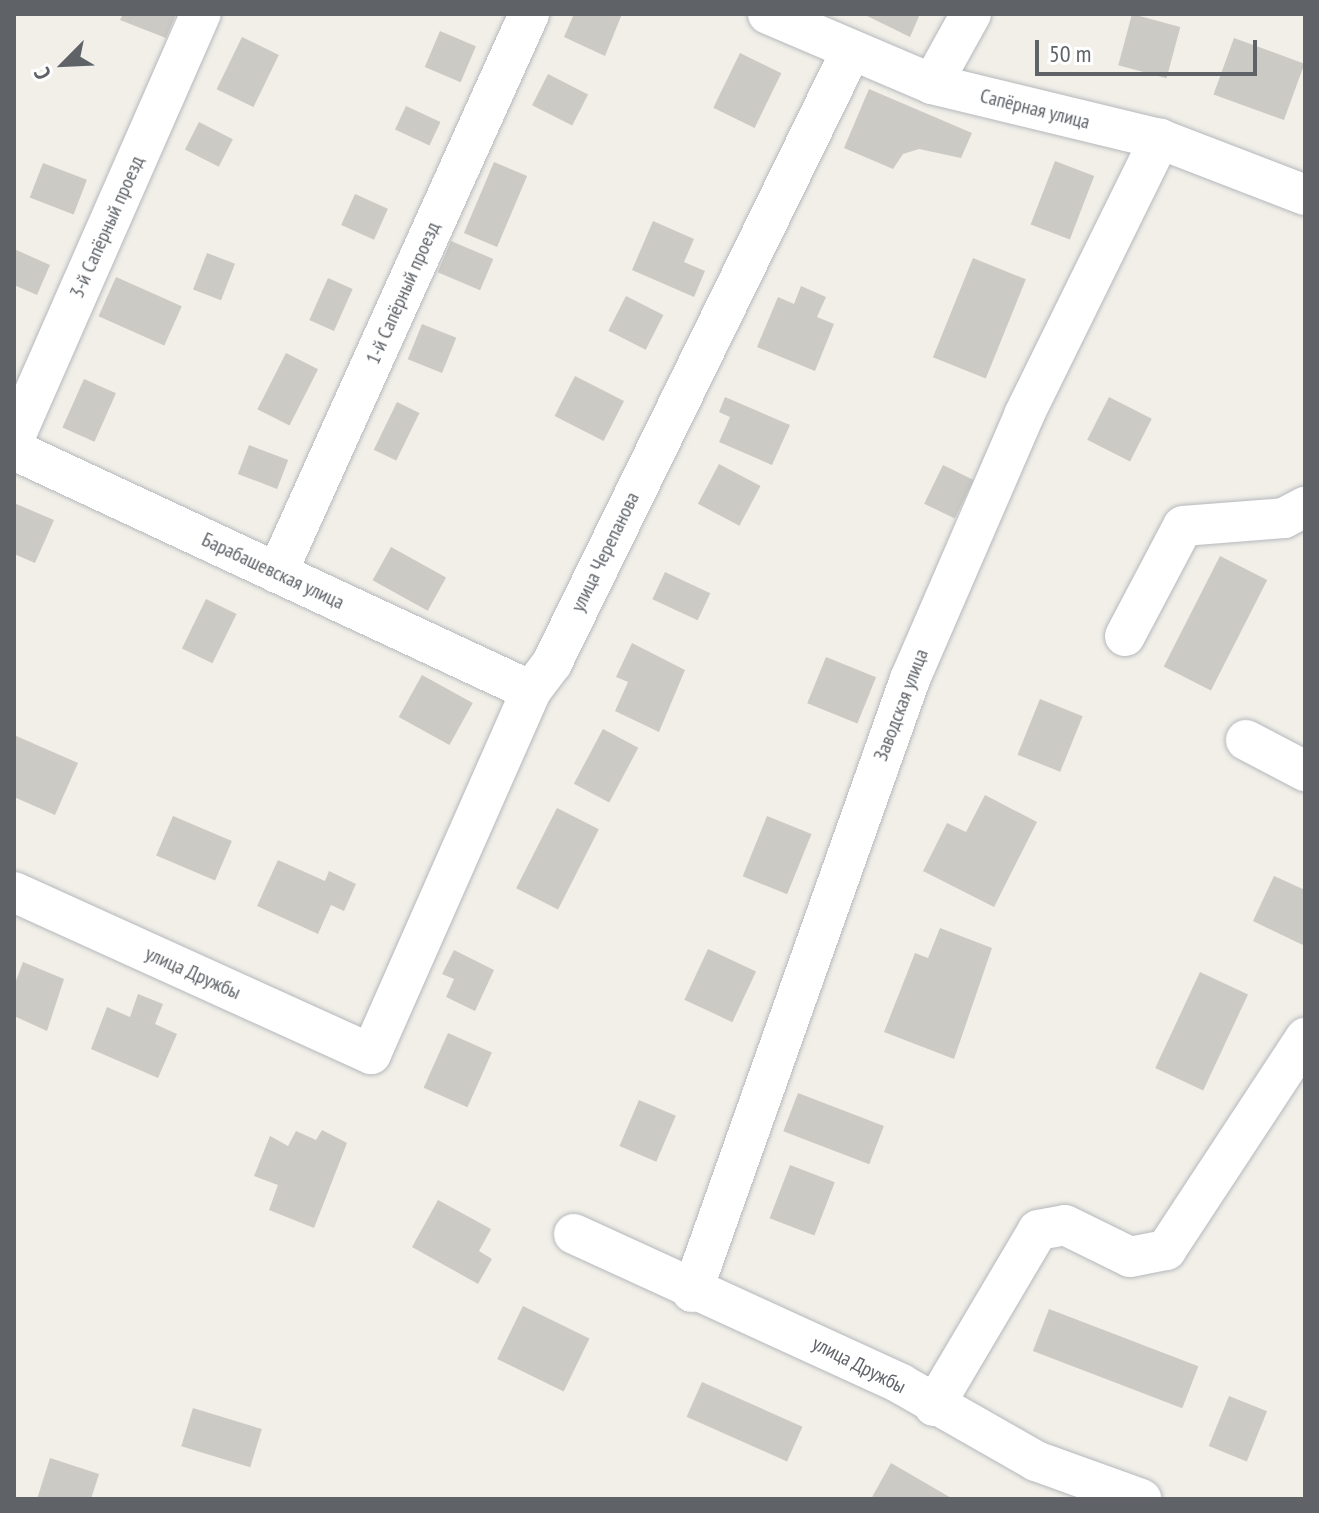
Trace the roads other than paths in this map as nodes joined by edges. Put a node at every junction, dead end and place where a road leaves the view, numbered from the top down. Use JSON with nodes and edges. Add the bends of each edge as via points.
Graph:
{"nodes":[{"id":1,"x":201,"y":14,"type":"edge"},
{"id":2,"x":529,"y":14,"type":"edge"},
{"id":3,"x":768,"y":14,"type":"edge"},
{"id":4,"x":971,"y":14,"type":"edge"},
{"id":5,"x":850,"y":53,"type":"junction"},
{"id":6,"x":932,"y":84,"type":"junction"},
{"id":7,"x":1160,"y":139,"type":"junction"},
{"id":8,"x":1305,"y":195,"type":"edge"},
{"id":9,"x":14,"y":439,"type":"edge"},
{"id":10,"x":14,"y":450,"type":"edge"},
{"id":11,"x":1305,"y":507,"type":"edge"},
{"id":12,"x":277,"y":573,"type":"junction"},
{"id":13,"x":1125,"y":636,"type":"dead end"},
{"id":14,"x":531,"y":691,"type":"junction"},
{"id":15,"x":1246,"y":740,"type":"dead end"},
{"id":16,"x":1305,"y":771,"type":"edge"},
{"id":17,"x":14,"y":892,"type":"edge"},
{"id":18,"x":1305,"y":1038,"type":"edge"},
{"id":19,"x":371,"y":1054,"type":"joint"},
{"id":20,"x":574,"y":1234,"type":"dead end"},
{"id":21,"x":692,"y":1292,"type":"junction"},
{"id":22,"x":934,"y":1406,"type":"junction"},
{"id":23,"x":1141,"y":1499,"type":"edge"}],
"edges":[{"from":1,"to":9,"type":"street","name":"3-й Сапёрный проезд"},
{"from":2,"to":12,"type":"street","name":"1-й Сапёрный проезд"},
{"from":3,"to":5,"type":"street","name":"Сапёрная улица"},
{"from":4,"to":6,"type":"street"},
{"from":5,"to":6,"type":"street","name":"Сапёрная улица"},
{"from":5,"to":14,"type":"street","name":"улица Черепанова","via":[[552,663]]},
{"from":6,"to":7,"type":"street","name":"Сапёрная улица"},
{"from":7,"to":8,"type":"street","name":"Сапёрная улица"},
{"from":7,"to":21,"type":"street","name":"Заводская улица","via":[[1024,415],[910,679]]},
{"from":10,"to":12,"type":"street","name":"Барабашевская улица"},
{"from":11,"to":13,"type":"street","via":[[1284,518],[1183,526]]},
{"from":12,"to":14,"type":"street","name":"Барабашевская улица"},
{"from":14,"to":19,"type":"street","name":"улица Черепанова"},
{"from":15,"to":16,"type":"street"},
{"from":17,"to":19,"type":"street","name":"улица Дружбы"},
{"from":18,"to":22,"type":"street","via":[[1166,1250],[1130,1257],[1065,1225],[1038,1230]]},
{"from":20,"to":21,"type":"street","name":"улица Дружбы"},
{"from":21,"to":22,"type":"street","name":"улица Дружбы","via":[[807,1339]]},
{"from":22,"to":23,"type":"street","name":"улица Дружбы","via":[[1036,1461]]}]}
